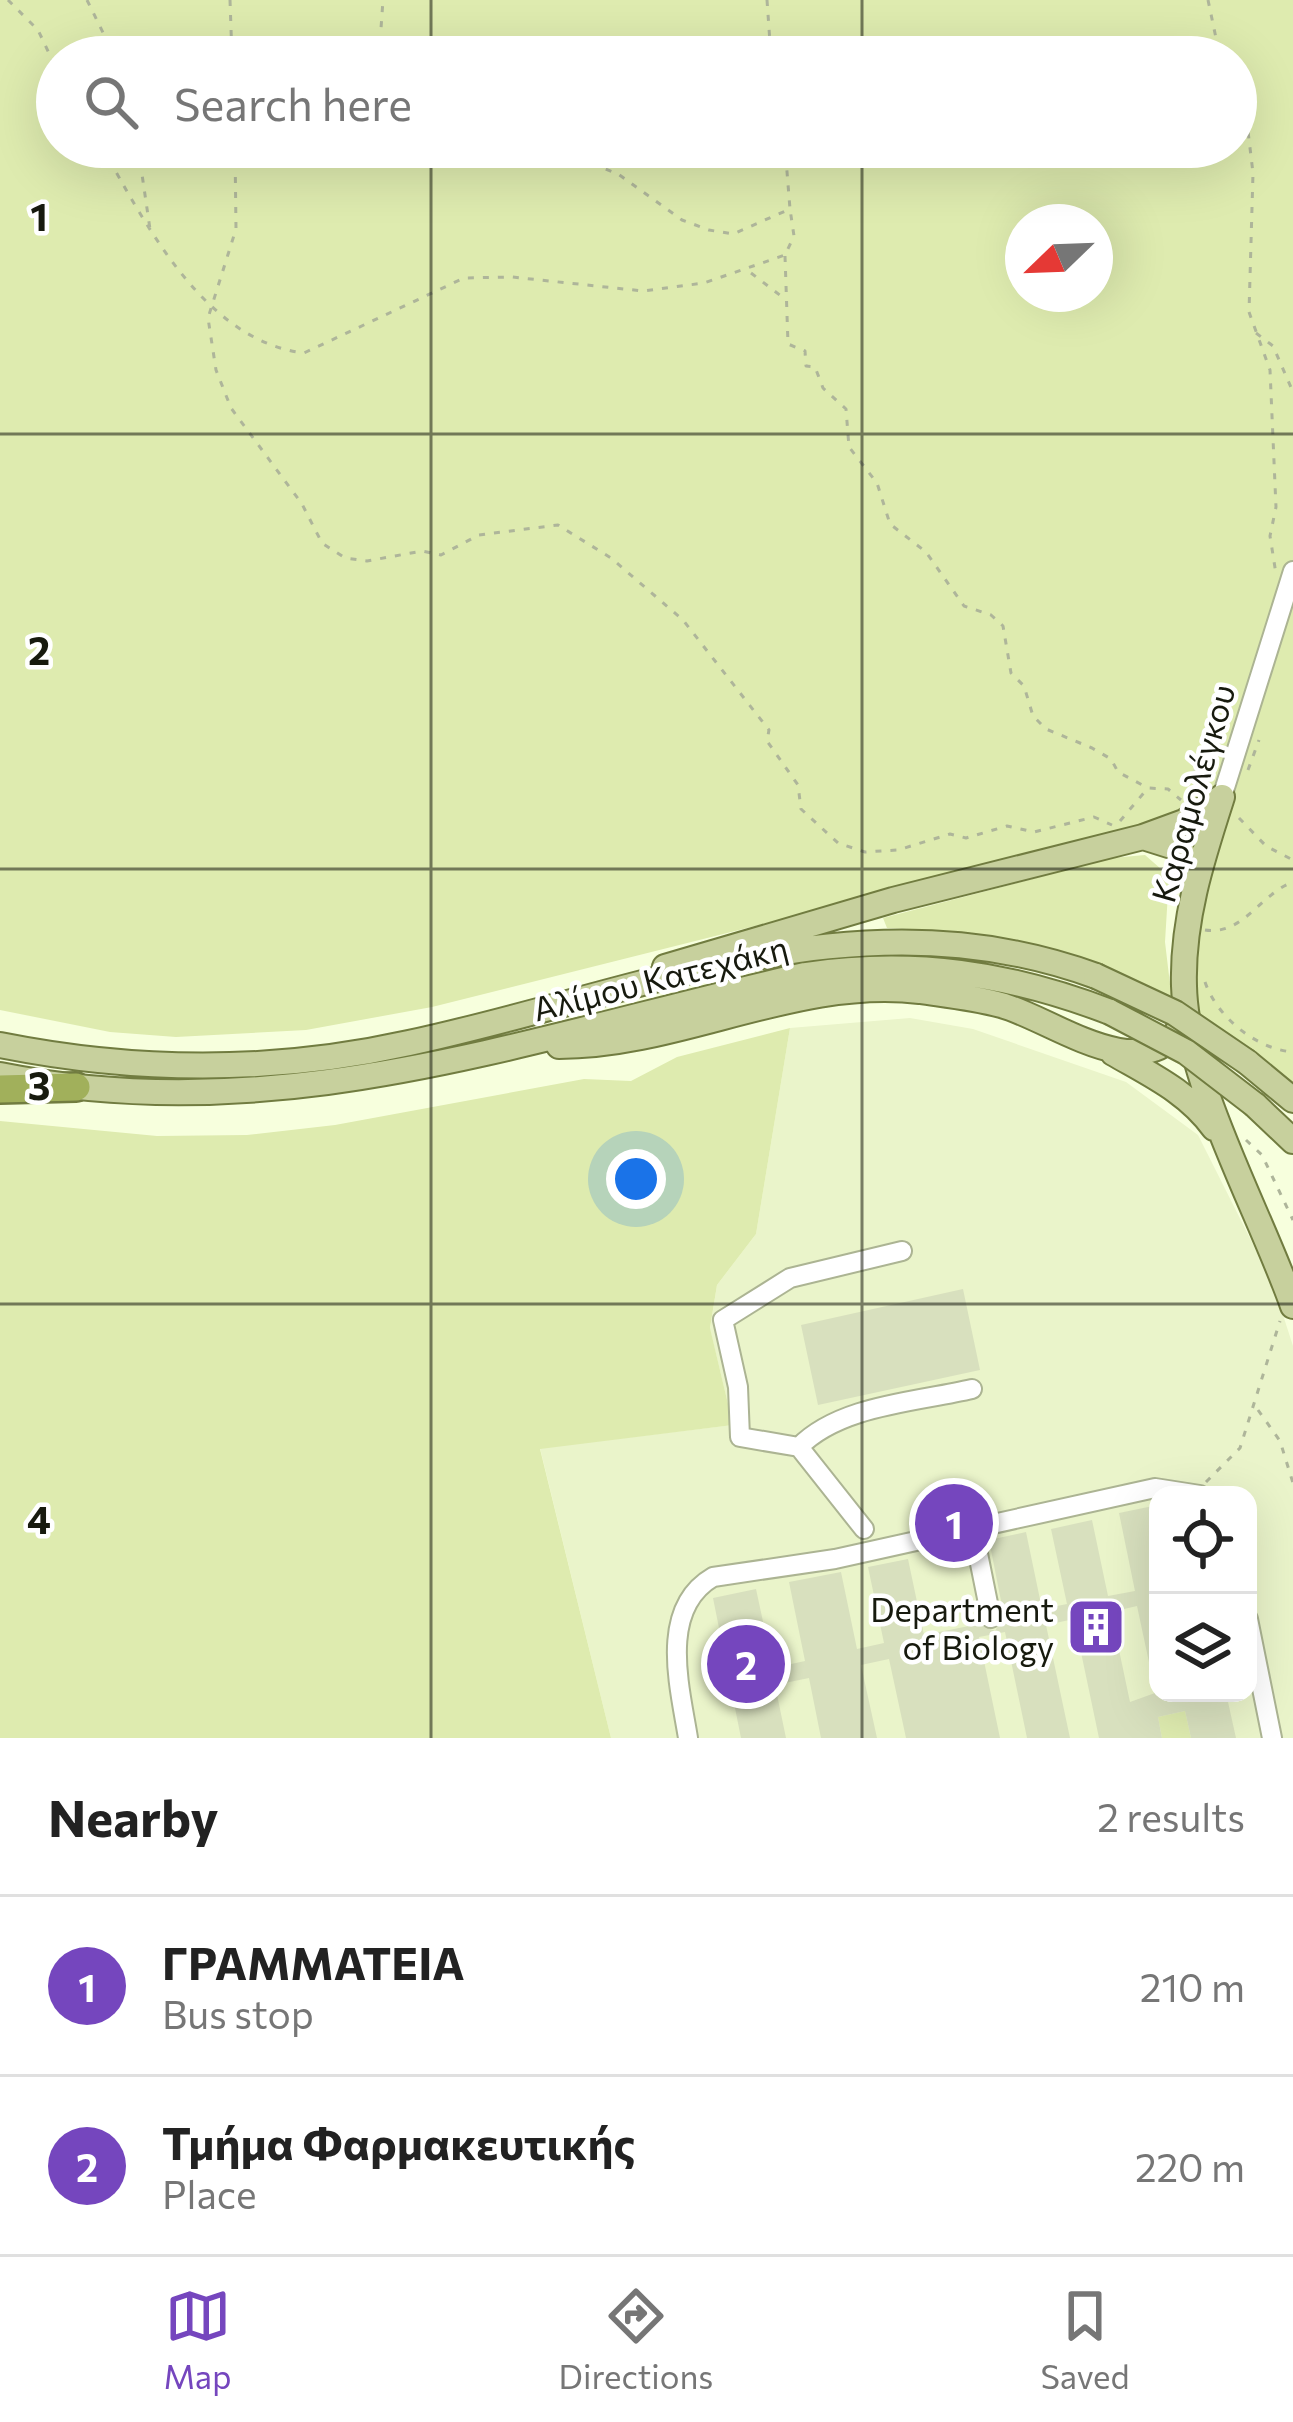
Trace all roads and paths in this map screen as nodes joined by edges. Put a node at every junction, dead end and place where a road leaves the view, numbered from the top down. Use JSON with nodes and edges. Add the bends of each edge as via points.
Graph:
{"nodes":[{"id":1,"x":8,"y":0,"type":"edge"},
{"id":2,"x":87,"y":0,"type":"edge"},
{"id":3,"x":230,"y":0,"type":"edge"},
{"id":4,"x":383,"y":0,"type":"edge"},
{"id":5,"x":767,"y":0,"type":"edge"},
{"id":6,"x":1208,"y":0,"type":"edge"},
{"id":7,"x":41,"y":36,"type":"edge"},
{"id":8,"x":105,"y":36,"type":"edge"},
{"id":9,"x":231,"y":36,"type":"edge"},
{"id":10,"x":380,"y":36,"type":"edge"},
{"id":11,"x":770,"y":36,"type":"edge"},
{"id":12,"x":1216,"y":36,"type":"edge"},
{"id":13,"x":114,"y":168,"type":"edge"},
{"id":14,"x":141,"y":168,"type":"edge"},
{"id":15,"x":236,"y":168,"type":"edge"},
{"id":16,"x":603,"y":168,"type":"edge"},
{"id":17,"x":787,"y":168,"type":"edge"},
{"id":18,"x":1252,"y":168,"type":"edge"},
{"id":19,"x":790,"y":209,"type":"junction"},
{"id":20,"x":150,"y":231,"type":"junction"},
{"id":21,"x":785,"y":255,"type":"junction"},
{"id":22,"x":748,"y":271,"type":"junction"},
{"id":23,"x":782,"y":298,"type":"junction"},
{"id":24,"x":212,"y":302,"type":"junction"},
{"id":25,"x":1255,"y":332,"type":"junction"},
{"id":26,"x":1293,"y":392,"type":"edge"},
{"id":27,"x":1291,"y":578,"type":"edge"},
{"id":28,"x":1148,"y":788,"type":"junction"},
{"id":29,"x":1226,"y":806,"type":"junction"},
{"id":30,"x":1143,"y":837,"type":"junction"},
{"id":31,"x":1293,"y":860,"type":"edge"},
{"id":32,"x":1196,"y":879,"type":"junction"},
{"id":33,"x":1293,"y":882,"type":"edge"},
{"id":34,"x":1200,"y":929,"type":"dead end"},
{"id":35,"x":1204,"y":977,"type":"dead end"},
{"id":36,"x":597,"y":997,"type":"junction"},
{"id":37,"x":1186,"y":1016,"type":"junction"},
{"id":38,"x":1096,"y":1043,"type":"junction"},
{"id":39,"x":0,"y":1046,"type":"edge"},
{"id":40,"x":520,"y":1046,"type":"junction"},
{"id":41,"x":1293,"y":1052,"type":"edge"},
{"id":42,"x":0,"y":1075,"type":"edge"},
{"id":43,"x":76,"y":1087,"type":"junction"},
{"id":44,"x":0,"y":1089,"type":"edge"},
{"id":45,"x":1293,"y":1100,"type":"edge"},
{"id":46,"x":1293,"y":1141,"type":"edge"},
{"id":47,"x":1234,"y":1155,"type":"junction"},
{"id":48,"x":902,"y":1251,"type":"dead end"},
{"id":49,"x":1287,"y":1314,"type":"edge"},
{"id":50,"x":972,"y":1389,"type":"dead end"},
{"id":51,"x":1256,"y":1408,"type":"junction"},
{"id":52,"x":799,"y":1447,"type":"junction"},
{"id":53,"x":1293,"y":1483,"type":"edge"},
{"id":54,"x":1205,"y":1486,"type":"edge"},
{"id":55,"x":1149,"y":1489,"type":"edge"},
{"id":56,"x":864,"y":1528,"type":"dead end"},
{"id":57,"x":973,"y":1529,"type":"junction"},
{"id":58,"x":991,"y":1618,"type":"dead end"},
{"id":59,"x":1257,"y":1664,"type":"edge"},
{"id":60,"x":688,"y":1738,"type":"edge"},
{"id":61,"x":1272,"y":1738,"type":"edge"}],
"edges":[{"from":1,"to":7,"type":"path"},
{"from":2,"to":8,"type":"path"},
{"from":3,"to":9,"type":"path"},
{"from":4,"to":10,"type":"path"},
{"from":5,"to":11,"type":"path"},
{"from":6,"to":12,"type":"path"},
{"from":13,"to":20,"type":"path"},
{"from":14,"to":20,"type":"path"},
{"from":15,"to":24,"type":"path","via":[[236,229]]},
{"from":16,"to":19,"type":"path","via":[[709,230],[733,233]]},
{"from":17,"to":19,"type":"path"},
{"from":18,"to":25,"type":"path"},
{"from":19,"to":21,"type":"path","via":[[794,236]]},
{"from":20,"to":24,"type":"path"},
{"from":21,"to":22,"type":"path"},
{"from":21,"to":23,"type":"path"},
{"from":22,"to":23,"type":"path"},
{"from":22,"to":24,"type":"path","via":[[643,291],[464,278],[304,353],[245,333]]},
{"from":23,"to":28,"type":"path","via":[[788,344],[805,352],[806,366],[846,409],[849,447],[877,484],[890,524],[912,536],[964,606],[1003,626],[1011,673],[1033,716]]},
{"from":24,"to":28,"type":"path","via":[[216,370],[231,407],[322,543],[367,561],[441,555],[479,535],[558,525],[683,620],[769,730],[766,741],[798,785],[801,809],[838,843],[898,850],[1006,826],[1034,832],[1094,817],[1112,825]]},
{"from":25,"to":26,"type":"path","via":[[1273,346]]},
{"from":25,"to":27,"type":"path","via":[[1270,370],[1273,572]]},
{"from":27,"to":29,"type":"street","name":"Καραμολέγκου"},
{"from":28,"to":29,"type":"path","via":[[1168,789],[1193,806]]},
{"from":29,"to":30,"type":"main road"},
{"from":29,"to":31,"type":"path","via":[[1266,846]]},
{"from":29,"to":32,"type":"main road","name":"Καραμολέγκου"},
{"from":30,"to":32,"type":"main road","via":[[1181,848]]},
{"from":30,"to":36,"type":"main road","via":[[691,956]]},
{"from":32,"to":37,"type":"main road","name":"Καραμολέγκου"},
{"from":33,"to":34,"type":"path","via":[[1271,890],[1239,925]]},
{"from":35,"to":41,"type":"path","via":[[1243,1032]]},
{"from":36,"to":39,"type":"main road","name":"Αλίμου Κατεχάκη","via":[[405,1044],[253,1065],[162,1066]]},
{"from":36,"to":45,"type":"main road","name":"Αλίμου Κατεχάκη","bridge":true,"via":[[857,940],[979,944],[1096,976],[1175,1012]]},
{"from":37,"to":38,"type":"main road","via":[[1162,1046],[1130,1053]]},
{"from":37,"to":47,"type":"main road","name":"Καραμολέγκου"},
{"from":38,"to":40,"type":"main road","via":[[1004,1006],[890,988],[789,1001],[599,1046]]},
{"from":38,"to":47,"type":"main road","via":[[1199,1107]]},
{"from":40,"to":43,"type":"main road","name":"Αλίμου Κατεχάκη","via":[[397,1075],[252,1093]]},
{"from":40,"to":46,"type":"main road","name":"Αλίμου Κατεχάκη","bridge":true,"via":[[761,985],[861,968],[932,968],[1003,977],[1110,1012],[1186,1052]]},
{"from":42,"to":43,"type":"main road","name":"Αλίμου Κατεχάκη"},
{"from":43,"to":44,"type":"highway"},
{"from":47,"to":49,"type":"main road","name":"Καραμολέγκου"},
{"from":48,"to":52,"type":"street","via":[[790,1278],[723,1320],[739,1387],[740,1437]]},
{"from":49,"to":51,"type":"path"},
{"from":50,"to":52,"type":"street","via":[[844,1419]]},
{"from":51,"to":53,"type":"path","via":[[1280,1441]]},
{"from":51,"to":54,"type":"path","via":[[1240,1448]]},
{"from":52,"to":56,"type":"street"},
{"from":55,"to":57,"type":"street"},
{"from":57,"to":58,"type":"street"},
{"from":57,"to":60,"type":"street","via":[[704,1582],[690,1600],[676,1654]]},
{"from":59,"to":61,"type":"street"}]}
